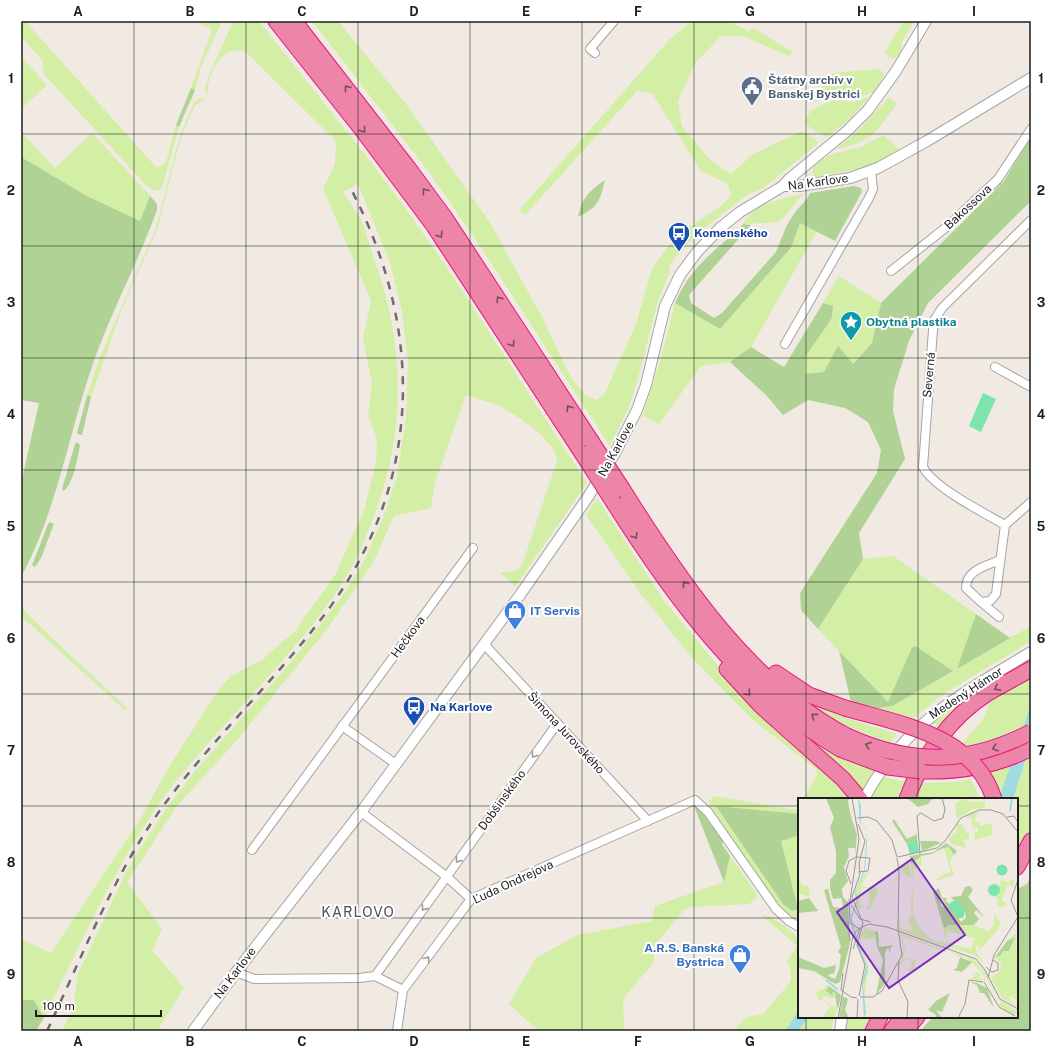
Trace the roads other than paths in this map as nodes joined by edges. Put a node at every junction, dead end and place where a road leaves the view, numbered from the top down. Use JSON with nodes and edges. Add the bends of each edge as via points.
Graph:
{"nodes":[{"id":1,"x":276,"y":21,"type":"edge"},
{"id":2,"x":294,"y":21,"type":"edge"},
{"id":3,"x":614,"y":21,"type":"edge"},
{"id":4,"x":926,"y":21,"type":"edge"},
{"id":5,"x":595,"y":53,"type":"dead end"},
{"id":6,"x":1031,"y":71,"type":"edge"},
{"id":7,"x":1031,"y":78,"type":"edge"},
{"id":8,"x":1031,"y":129,"type":"edge"},
{"id":9,"x":804,"y":168,"type":"junction"},
{"id":10,"x":871,"y":171,"type":"junction"},
{"id":11,"x":808,"y":184,"type":"junction"},
{"id":12,"x":783,"y":186,"type":"junction"},
{"id":13,"x":1031,"y":220,"type":"edge"},
{"id":14,"x":891,"y":271,"type":"dead end"},
{"id":15,"x":785,"y":344,"type":"dead end"},
{"id":16,"x":995,"y":366,"type":"dead end"},
{"id":17,"x":1031,"y":387,"type":"edge"},
{"id":18,"x":1031,"y":502,"type":"edge"},
{"id":19,"x":1004,"y":525,"type":"junction"},
{"id":20,"x":473,"y":548,"type":"dead end"},
{"id":21,"x":1000,"y":560,"type":"junction"},
{"id":22,"x":659,"y":572,"type":"junction"},
{"id":23,"x":982,"y":602,"type":"junction"},
{"id":24,"x":709,"y":614,"type":"junction"},
{"id":25,"x":999,"y":617,"type":"dead end"},
{"id":26,"x":484,"y":644,"type":"junction"},
{"id":27,"x":1031,"y":652,"type":"edge"},
{"id":28,"x":1031,"y":669,"type":"edge"},
{"id":29,"x":557,"y":724,"type":"junction"},
{"id":30,"x":342,"y":726,"type":"junction"},
{"id":31,"x":1031,"y":732,"type":"edge"},
{"id":32,"x":844,"y":742,"type":"junction"},
{"id":33,"x":1031,"y":748,"type":"edge"},
{"id":34,"x":396,"y":764,"type":"junction"},
{"id":35,"x":859,"y":798,"type":"edge"},
{"id":36,"x":865,"y":798,"type":"edge"},
{"id":37,"x":907,"y":798,"type":"edge"},
{"id":38,"x":994,"y":798,"type":"edge"},
{"id":39,"x":361,"y":812,"type":"junction"},
{"id":40,"x":648,"y":821,"type":"junction"},
{"id":41,"x":1031,"y":841,"type":"edge"},
{"id":42,"x":252,"y":850,"type":"dead end"},
{"id":43,"x":1018,"y":865,"type":"edge"},
{"id":44,"x":446,"y":876,"type":"junction"},
{"id":45,"x":471,"y":899,"type":"junction"},
{"id":46,"x":798,"y":926,"type":"edge"},
{"id":47,"x":236,"y":972,"type":"junction"},
{"id":48,"x":375,"y":976,"type":"junction"},
{"id":49,"x":404,"y":990,"type":"junction"},
{"id":50,"x":842,"y":1018,"type":"edge"},
{"id":51,"x":901,"y":1018,"type":"edge"},
{"id":52,"x":916,"y":1018,"type":"edge"},
{"id":53,"x":193,"y":1031,"type":"edge"},
{"id":54,"x":397,"y":1031,"type":"edge"},
{"id":55,"x":840,"y":1031,"type":"edge"},
{"id":56,"x":892,"y":1031,"type":"edge"},
{"id":57,"x":905,"y":1031,"type":"edge"}],
"edges":[{"from":1,"to":22,"type":"highway","one_way":true,"bridge":true,"via":[[434,226]]},
{"from":24,"to":2,"type":"highway","one_way":true,"bridge":true,"via":[[678,574],[445,218]]},
{"from":3,"to":5,"type":"street","via":[[590,49]]},
{"from":4,"to":9,"type":"street","via":[[896,71],[868,110]]},
{"from":6,"to":7,"type":"street"},
{"from":7,"to":10,"type":"street","name":"Na Karlove","via":[[927,141]]},
{"from":8,"to":14,"type":"street","name":"Bakossova","via":[[998,179],[949,225]]},
{"from":9,"to":11,"type":"street"},
{"from":9,"to":12,"type":"street","via":[[788,179]]},
{"from":10,"to":11,"type":"street","name":"Na Karlove","via":[[850,178]]},
{"from":10,"to":15,"type":"street","via":[[873,189]]},
{"from":11,"to":12,"type":"street","name":"Na Karlove"},
{"from":12,"to":26,"type":"street","name":"Na Karlove","via":[[740,212],[720,228],[690,260],[680,275],[665,306],[646,385],[615,454],[563,535]]},
{"from":13,"to":19,"type":"street","name":"Severná","via":[[942,308],[935,319],[933,330],[923,467],[937,483]]},
{"from":16,"to":17,"type":"street"},
{"from":18,"to":19,"type":"street"},
{"from":19,"to":21,"type":"street"},
{"from":20,"to":30,"type":"street","name":"Hečkova"},
{"from":21,"to":23,"type":"street","via":[[996,594],[990,602]]},
{"from":21,"to":23,"type":"street","via":[[970,574],[966,581],[966,588]]},
{"from":22,"to":32,"type":"highway","via":[[716,644],[753,682],[806,726]]},
{"from":22,"to":35,"type":"highway","one_way":true,"via":[[673,603],[741,685],[780,725],[843,779]]},
{"from":23,"to":25,"type":"street"},
{"from":32,"to":24,"type":"highway","one_way":true,"via":[[742,652]]},
{"from":24,"to":38,"type":"highway","bridge":true,"via":[[761,661],[796,687],[824,701],[920,730],[955,747],[972,762],[984,778]]},
{"from":26,"to":29,"type":"street","name":"Šimona Jurovského"},
{"from":26,"to":34,"type":"street","name":"Na Karlove"},
{"from":27,"to":36,"type":"street","name":"Medený Hámor","via":[[948,702],[924,721],[887,760]]},
{"from":28,"to":37,"type":"highway","one_way":true,"via":[[987,694],[955,721],[919,768]]},
{"from":29,"to":40,"type":"street","name":"Šimona Jurovského"},
{"from":29,"to":44,"type":"street","name":"Dobšinského","one_way":true},
{"from":30,"to":34,"type":"street"},
{"from":30,"to":42,"type":"street","name":"Hečkova"},
{"from":31,"to":32,"type":"highway","one_way":true,"bridge":true,"via":[[996,748],[959,757],[932,758],[899,754]]},
{"from":32,"to":33,"type":"highway","bridge":true,"via":[[888,767],[940,772],[1002,761]]},
{"from":34,"to":39,"type":"street","name":"Na Karlove"},
{"from":39,"to":44,"type":"street"},
{"from":39,"to":47,"type":"street","name":"Na Karlove"},
{"from":40,"to":45,"type":"street","name":"Ľuda Ondrejova"},
{"from":40,"to":46,"type":"street","name":"Ľuda Ondrejova","via":[[695,800],[708,812],[776,909]]},
{"from":41,"to":43,"type":"highway"},
{"from":44,"to":45,"type":"street"},
{"from":44,"to":48,"type":"street","name":"Dobšinského","one_way":true},
{"from":49,"to":45,"type":"street","name":"Ľuda Ondrejova","one_way":true},
{"from":47,"to":48,"type":"street","via":[[254,979]]},
{"from":47,"to":53,"type":"street","name":"Na Karlove"},
{"from":48,"to":49,"type":"street"},
{"from":49,"to":54,"type":"street","name":"Ľuda Ondrejova"},
{"from":50,"to":55,"type":"street"},
{"from":51,"to":56,"type":"highway"},
{"from":52,"to":57,"type":"highway"}]}
